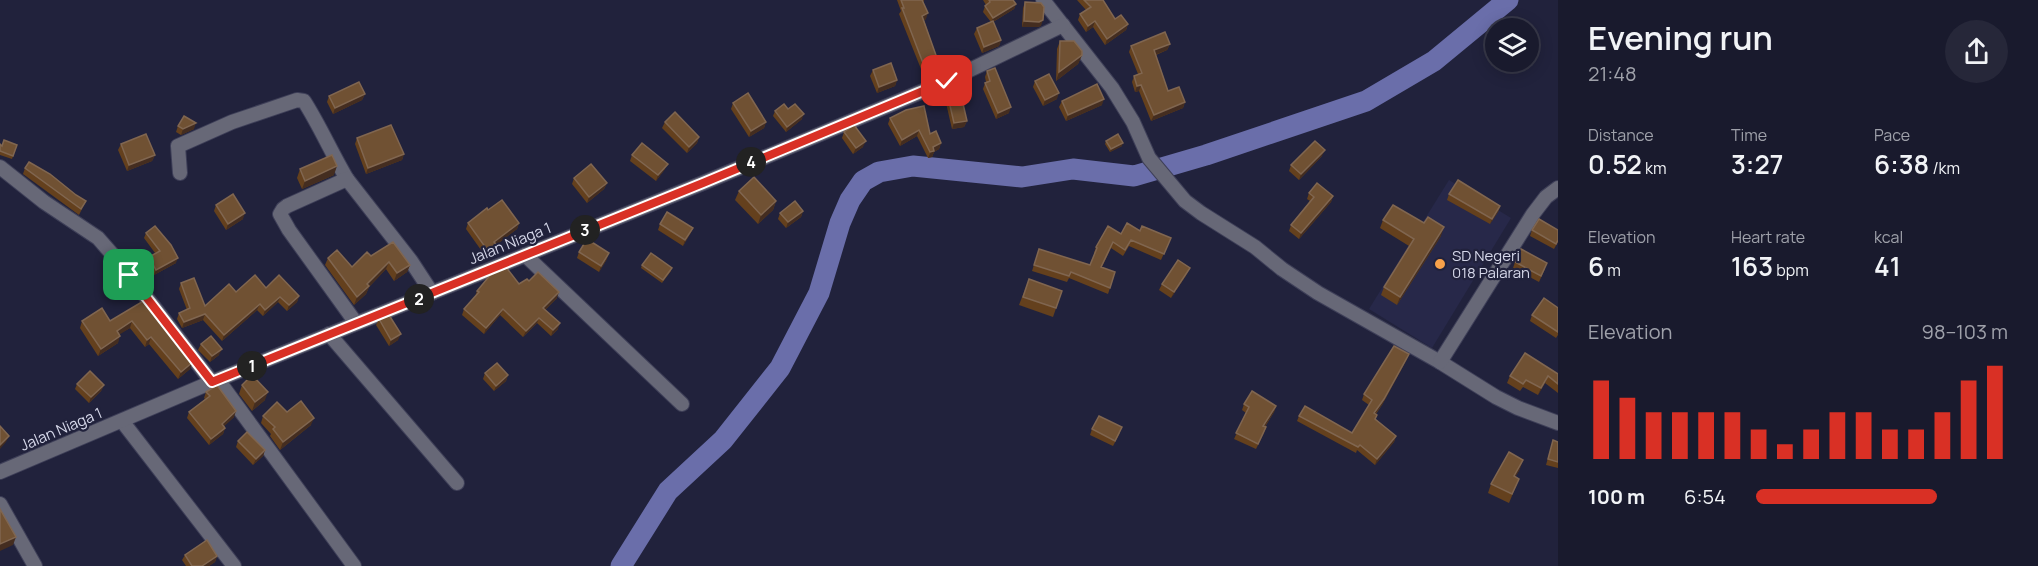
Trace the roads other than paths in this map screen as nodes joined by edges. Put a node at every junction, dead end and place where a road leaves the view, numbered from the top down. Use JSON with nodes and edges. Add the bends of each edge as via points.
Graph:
{"nodes":[{"id":1,"x":1043,"y":0,"type":"edge"},
{"id":2,"x":1063,"y":25,"type":"junction"},
{"id":3,"x":0,"y":167,"type":"edge"},
{"id":4,"x":180,"y":173,"type":"dead end"},
{"id":5,"x":348,"y":179,"type":"junction"},
{"id":6,"x":1558,"y":188,"type":"edge"},
{"id":7,"x":525,"y":255,"type":"junction"},
{"id":8,"x":432,"y":293,"type":"junction"},
{"id":9,"x":356,"y":323,"type":"junction"},
{"id":10,"x":329,"y":334,"type":"junction"},
{"id":11,"x":1440,"y":362,"type":"junction"},
{"id":12,"x":215,"y":381,"type":"junction"},
{"id":13,"x":682,"y":404,"type":"dead end"},
{"id":14,"x":122,"y":421,"type":"junction"},
{"id":15,"x":1558,"y":423,"type":"edge"},
{"id":16,"x":0,"y":472,"type":"edge"},
{"id":17,"x":457,"y":483,"type":"dead end"},
{"id":18,"x":0,"y":504,"type":"edge"},
{"id":19,"x":35,"y":566,"type":"edge"},
{"id":20,"x":234,"y":566,"type":"edge"},
{"id":21,"x":354,"y":566,"type":"edge"}],
"edges":[{"from":1,"to":2,"type":"street"},
{"from":2,"to":7,"type":"street","name":"Jalan Niaga 1","via":[[947,81]]},
{"from":2,"to":11,"type":"street","via":[[1124,106],[1149,158],[1185,201],[1318,293]]},
{"from":3,"to":12,"type":"street","via":[[98,238]]},
{"from":4,"to":5,"type":"street","via":[[178,146],[297,100],[303,101],[311,113]]},
{"from":5,"to":8,"type":"street"},
{"from":5,"to":9,"type":"street","via":[[287,206],[280,214]]},
{"from":6,"to":11,"type":"street","via":[[1533,214]]},
{"from":7,"to":8,"type":"street","name":"Jalan Niaga 1"},
{"from":7,"to":13,"type":"street"},
{"from":8,"to":9,"type":"street","name":"Jalan Niaga 1"},
{"from":9,"to":10,"type":"street","name":"Jalan Niaga 1"},
{"from":10,"to":12,"type":"street","name":"Jalan Niaga 1"},
{"from":10,"to":17,"type":"street"},
{"from":11,"to":15,"type":"street","via":[[1496,397]]},
{"from":12,"to":14,"type":"street","name":"Jalan Niaga 1"},
{"from":12,"to":21,"type":"street"},
{"from":14,"to":16,"type":"street","name":"Jalan Niaga 1"},
{"from":14,"to":20,"type":"street"},
{"from":18,"to":19,"type":"street"}]}
